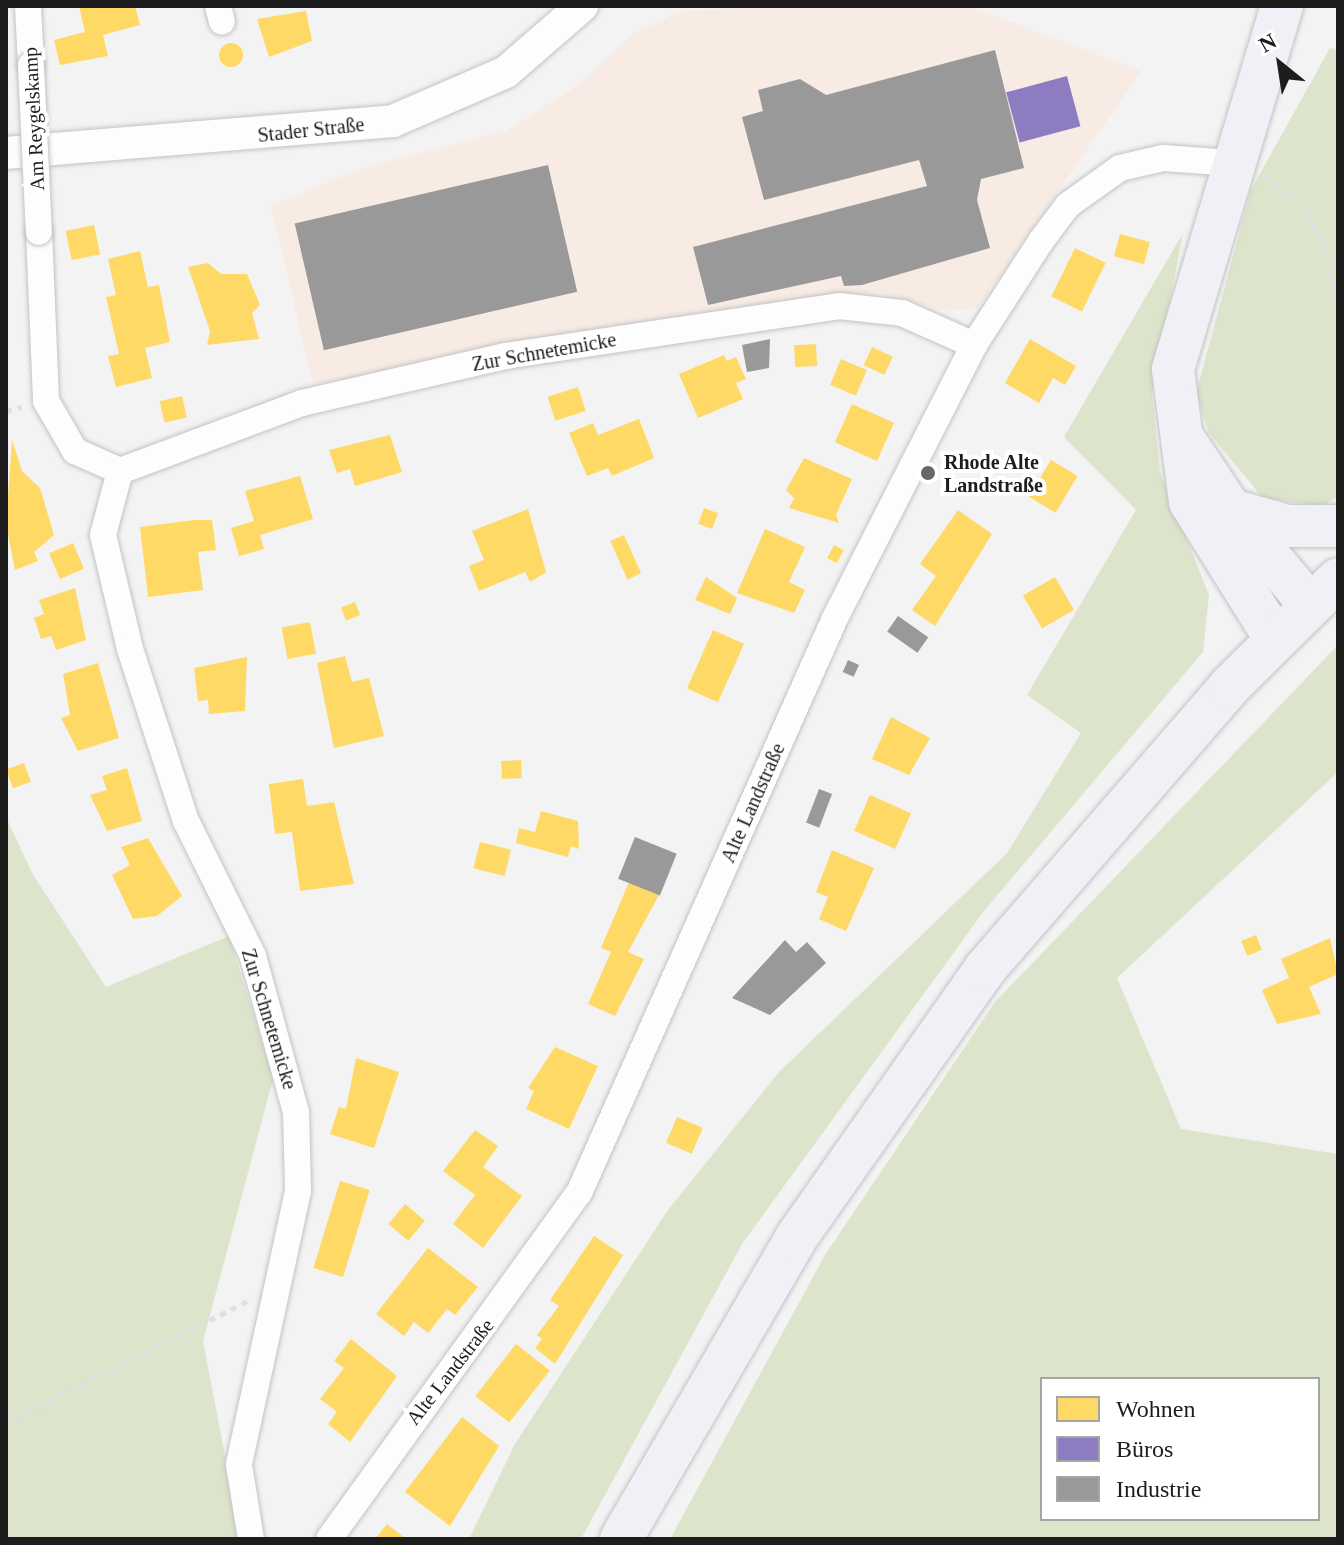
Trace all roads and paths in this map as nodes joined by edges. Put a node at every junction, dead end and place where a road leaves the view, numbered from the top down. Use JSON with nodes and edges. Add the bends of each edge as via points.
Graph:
{"nodes":[{"id":1,"x":28,"y":6,"type":"edge"},
{"id":2,"x":582,"y":6,"type":"edge"},
{"id":3,"x":1282,"y":6,"type":"edge"},
{"id":4,"x":6,"y":153,"type":"edge"},
{"id":5,"x":1232,"y":163,"type":"junction"},
{"id":6,"x":1336,"y":293,"type":"edge"},
{"id":7,"x":974,"y":345,"type":"junction"},
{"id":8,"x":1174,"y":424,"type":"junction"},
{"id":9,"x":120,"y":471,"type":"junction"},
{"id":10,"x":1231,"y":510,"type":"junction"},
{"id":11,"x":1338,"y":526,"type":"edge"},
{"id":12,"x":1324,"y":591,"type":"edge"},
{"id":13,"x":1275,"y":638,"type":"junction"},
{"id":14,"x":281,"y":1286,"type":"junction"},
{"id":15,"x":6,"y":1423,"type":"edge"},
{"id":16,"x":251,"y":1539,"type":"edge"},
{"id":17,"x":329,"y":1539,"type":"edge"},
{"id":18,"x":621,"y":1539,"type":"edge"}],
"edges":[{"from":1,"to":9,"type":"street","name":"Am Reygelskamp","bridge":true,"via":[[46,401],[75,451]]},
{"from":2,"to":4,"type":"street","name":"Stader Straße","via":[[506,72],[393,121]]},
{"from":3,"to":5,"type":"main road"},
{"from":5,"to":6,"type":"path","via":[[1275,180],[1301,204],[1320,236]]},
{"from":5,"to":7,"type":"street","name":"Alte Landstraße","via":[[1140,161],[1083,192],[1041,241]]},
{"from":5,"to":8,"type":"main road","via":[[1179,333]]},
{"from":7,"to":9,"type":"street","name":"Zur Schnetemicke","via":[[902,313],[839,306],[476,363],[302,403]]},
{"from":7,"to":17,"type":"street","name":"Alte Landstraße","via":[[835,618],[579,1193]]},
{"from":8,"to":10,"type":"main road"},
{"from":8,"to":13,"type":"main road","via":[[1190,502]]},
{"from":9,"to":14,"type":"street","name":"Zur Schnetemicke","via":[[103,535],[130,649],[186,821],[253,956],[296,1112],[298,1191]]},
{"from":10,"to":11,"type":"main road","via":[[1288,526]]},
{"from":10,"to":12,"type":"main road"},
{"from":12,"to":13,"type":"main road"},
{"from":13,"to":18,"type":"main road","via":[[1050,886],[985,969],[796,1238]]},
{"from":14,"to":15,"type":"path"},
{"from":14,"to":16,"type":"street","name":"Zur Schnetemicke","via":[[245,1413],[239,1465]]}]}
